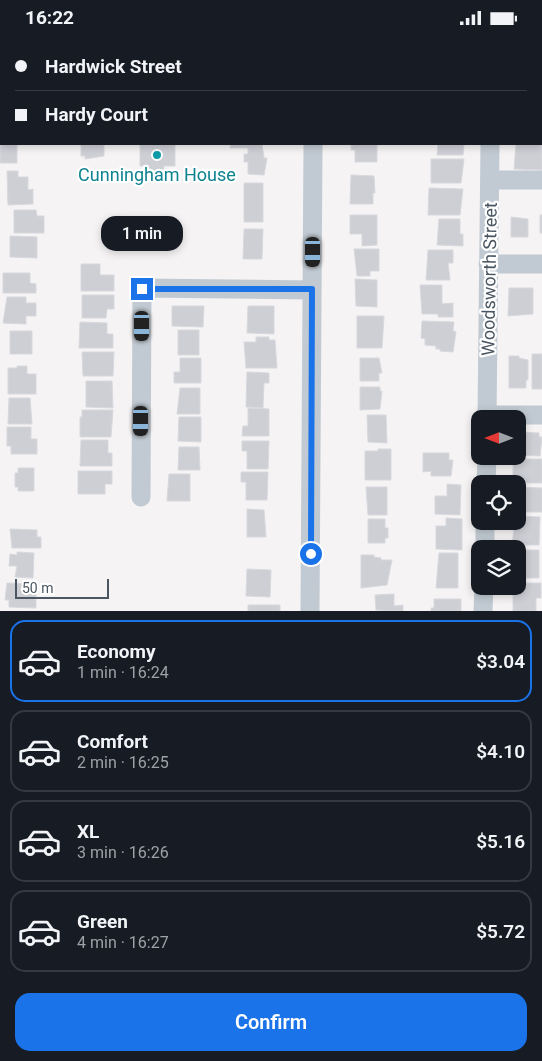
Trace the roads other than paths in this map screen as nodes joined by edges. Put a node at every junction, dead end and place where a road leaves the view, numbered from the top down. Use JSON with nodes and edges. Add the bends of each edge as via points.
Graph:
{"nodes":[{"id":1,"x":313,"y":145,"type":"edge"},
{"id":2,"x":490,"y":145,"type":"edge"},
{"id":3,"x":490,"y":180,"type":"junction"},
{"id":4,"x":542,"y":180,"type":"edge"},
{"id":5,"x":488,"y":264,"type":"junction"},
{"id":6,"x":542,"y":264,"type":"edge"},
{"id":7,"x":312,"y":289,"type":"junction"},
{"id":8,"x":487,"y":410,"type":"edge"},
{"id":9,"x":542,"y":415,"type":"edge"},
{"id":10,"x":526,"y":416,"type":"edge"},
{"id":11,"x":141,"y":497,"type":"dead end"},
{"id":12,"x":484,"y":595,"type":"edge"},
{"id":13,"x":310,"y":611,"type":"edge"},
{"id":14,"x":483,"y":611,"type":"edge"}],
"edges":[{"from":1,"to":7,"type":"street"},
{"from":2,"to":3,"type":"street","name":"Woodsworth Street"},
{"from":3,"to":4,"type":"street"},
{"from":3,"to":5,"type":"street","name":"Woodsworth Street"},
{"from":5,"to":6,"type":"street"},
{"from":5,"to":8,"type":"street","name":"Woodsworth Street"},
{"from":7,"to":11,"type":"street","via":[[142,289]]},
{"from":7,"to":13,"type":"street"},
{"from":9,"to":10,"type":"street","name":"Woodsworth Street"},
{"from":12,"to":14,"type":"street"}]}
